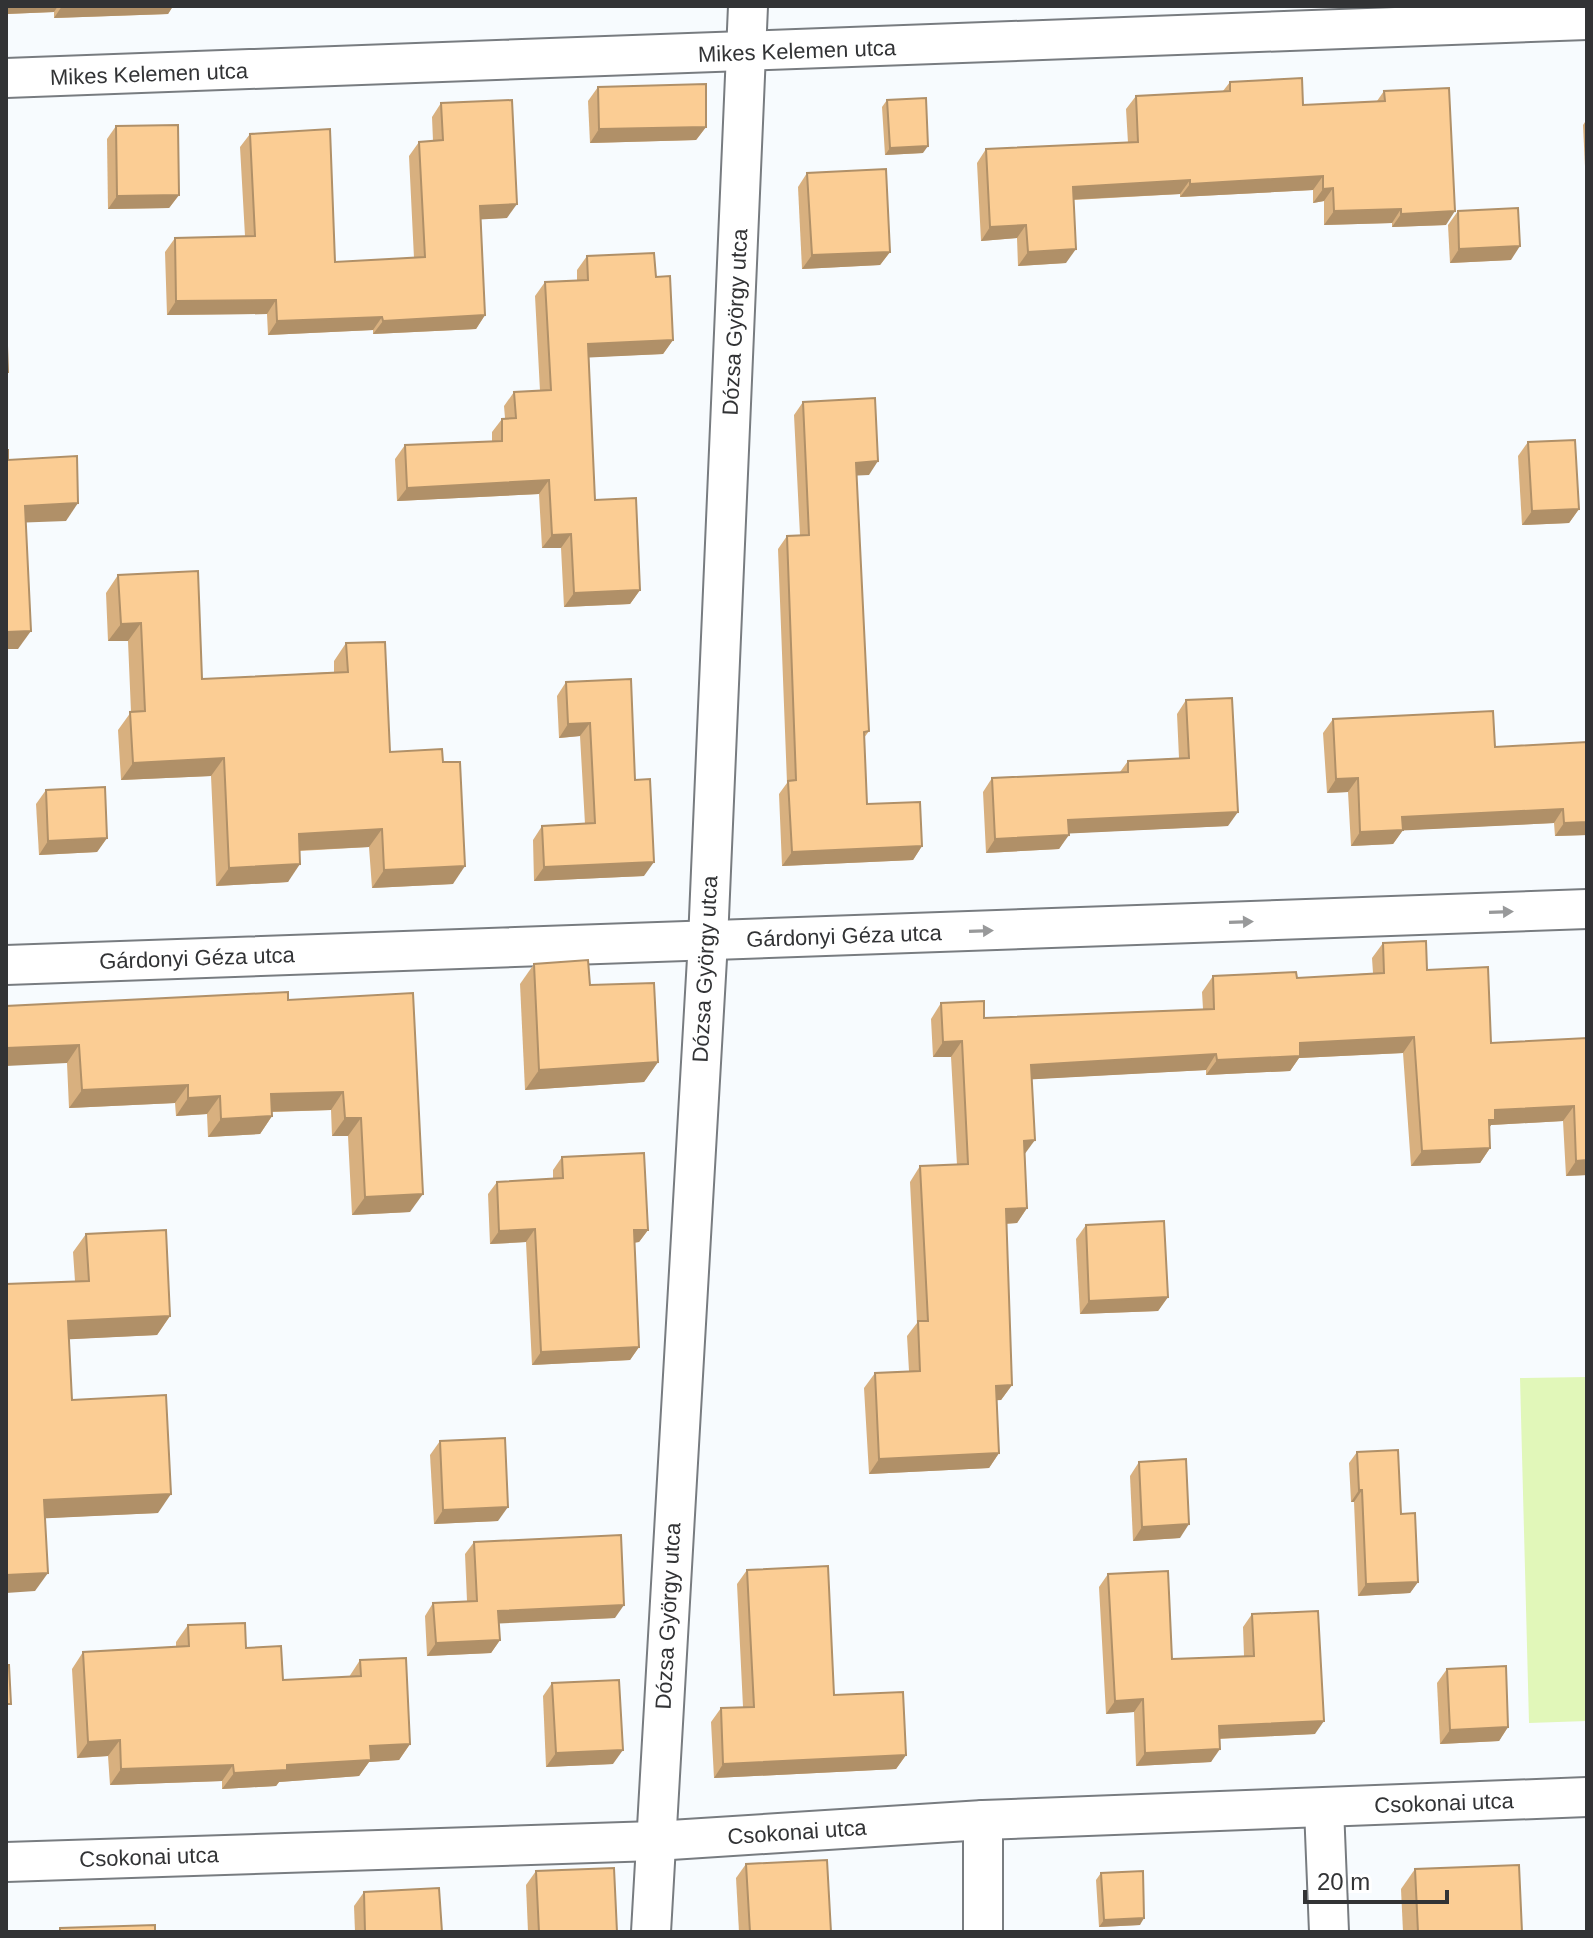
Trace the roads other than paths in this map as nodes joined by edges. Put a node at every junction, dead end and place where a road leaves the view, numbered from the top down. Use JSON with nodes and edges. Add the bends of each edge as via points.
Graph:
{"nodes":[{"id":1,"x":748,"y":6,"type":"edge"},
{"id":2,"x":1587,"y":20,"type":"edge"},
{"id":3,"x":747,"y":53,"type":"junction"},
{"id":4,"x":6,"y":78,"type":"edge"},
{"id":5,"x":1587,"y":909,"type":"edge"},
{"id":6,"x":708,"y":941,"type":"junction"},
{"id":7,"x":6,"y":965,"type":"edge"},
{"id":8,"x":1587,"y":1797,"type":"edge"},
{"id":9,"x":1324,"y":1808,"type":"junction"},
{"id":10,"x":983,"y":1820,"type":"junction"},
{"id":11,"x":655,"y":1841,"type":"junction"},
{"id":12,"x":6,"y":1862,"type":"edge"},
{"id":13,"x":651,"y":1932,"type":"edge"},
{"id":14,"x":983,"y":1932,"type":"edge"},
{"id":15,"x":1329,"y":1932,"type":"edge"}],
"edges":[{"from":1,"to":3,"type":"street","name":"Dózsa György utca"},
{"from":2,"to":3,"type":"street","name":"Mikes Kelemen utca"},
{"from":3,"to":4,"type":"street","name":"Mikes Kelemen utca"},
{"from":3,"to":6,"type":"street","name":"Dózsa György utca"},
{"from":6,"to":5,"type":"street","name":"Gárdonyi Géza utca","one_way":true},
{"from":6,"to":7,"type":"street","name":"Gárdonyi Géza utca"},
{"from":6,"to":11,"type":"street","name":"Dózsa György utca"},
{"from":8,"to":9,"type":"street","name":"Csokonai utca"},
{"from":9,"to":10,"type":"street","name":"Csokonai utca"},
{"from":9,"to":15,"type":"street"},
{"from":10,"to":11,"type":"street","name":"Csokonai utca"},
{"from":10,"to":14,"type":"street"},
{"from":11,"to":12,"type":"street","name":"Csokonai utca"},
{"from":11,"to":13,"type":"street","name":"Dózsa György utca"}]}
